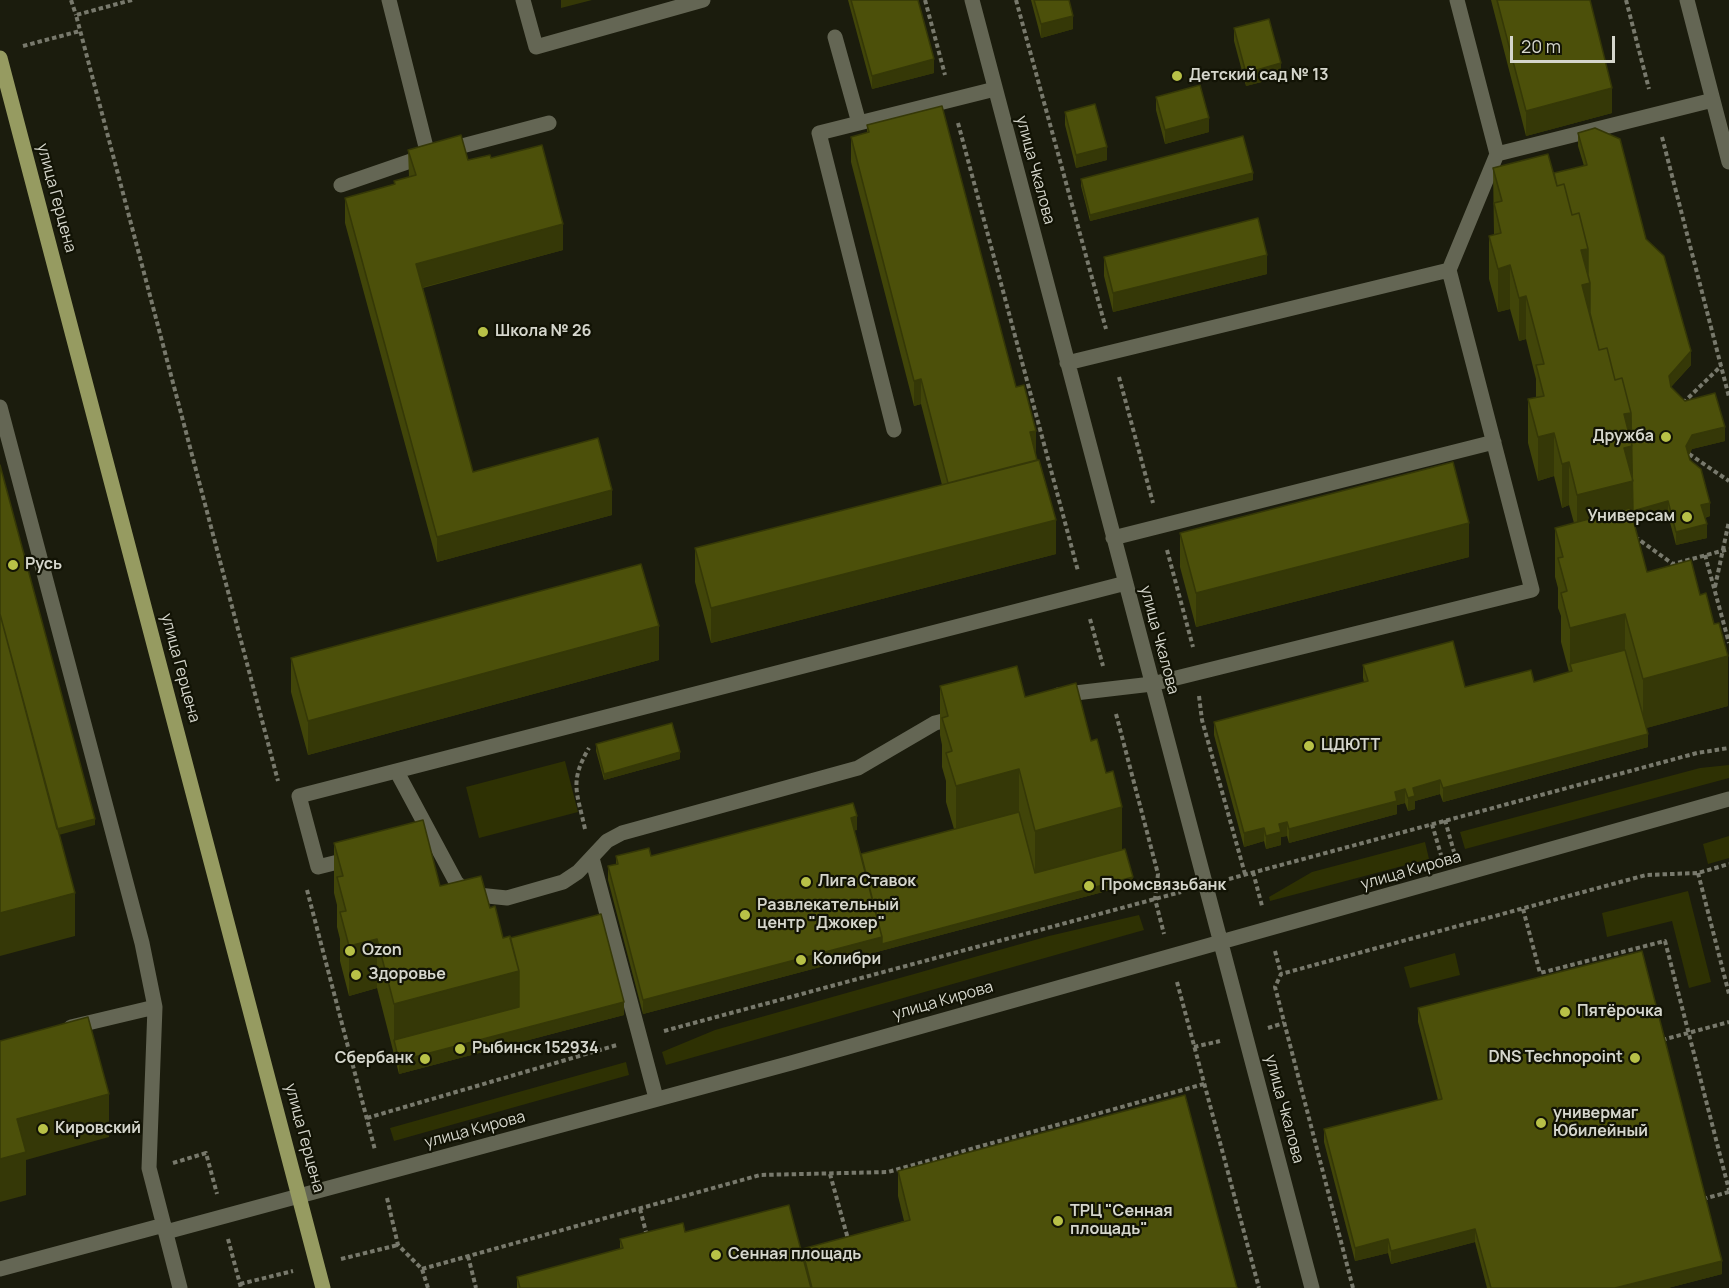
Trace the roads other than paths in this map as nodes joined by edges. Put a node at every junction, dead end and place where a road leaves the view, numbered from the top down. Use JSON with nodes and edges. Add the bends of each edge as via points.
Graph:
{"nodes":[{"id":1,"x":389,"y":0,"type":"edge"},
{"id":2,"x":523,"y":0,"type":"edge"},
{"id":3,"x":703,"y":0,"type":"edge"},
{"id":4,"x":972,"y":0,"type":"edge"},
{"id":5,"x":1457,"y":0,"type":"edge"},
{"id":6,"x":1687,"y":0,"type":"edge"},
{"id":7,"x":835,"y":37,"type":"dead end"},
{"id":8,"x":6,"y":54,"type":"edge"},
{"id":9,"x":995,"y":88,"type":"junction"},
{"id":10,"x":1713,"y":100,"type":"junction"},
{"id":11,"x":549,"y":123,"type":"dead end"},
{"id":12,"x":859,"y":123,"type":"junction"},
{"id":13,"x":1728,"y":152,"type":"edge"},
{"id":14,"x":1497,"y":154,"type":"junction"},
{"id":15,"x":429,"y":155,"type":"junction"},
{"id":16,"x":341,"y":185,"type":"dead end"},
{"id":17,"x":1449,"y":270,"type":"junction"},
{"id":18,"x":1067,"y":363,"type":"junction"},
{"id":19,"x":0,"y":407,"type":"edge"},
{"id":20,"x":894,"y":430,"type":"dead end"},
{"id":21,"x":1494,"y":442,"type":"junction"},
{"id":22,"x":1113,"y":538,"type":"junction"},
{"id":23,"x":1126,"y":584,"type":"junction"},
{"id":24,"x":1152,"y":684,"type":"junction"},
{"id":25,"x":1040,"y":697,"type":"edge"},
{"id":26,"x":977,"y":712,"type":"edge"},
{"id":27,"x":398,"y":772,"type":"junction"},
{"id":28,"x":1729,"y":800,"type":"edge"},
{"id":29,"x":365,"y":855,"type":"edge"},
{"id":30,"x":591,"y":858,"type":"junction"},
{"id":31,"x":1220,"y":941,"type":"junction"},
{"id":32,"x":155,"y":1007,"type":"junction"},
{"id":33,"x":56,"y":1031,"type":"edge"},
{"id":34,"x":656,"y":1098,"type":"junction"},
{"id":35,"x":301,"y":1196,"type":"junction"},
{"id":36,"x":165,"y":1229,"type":"junction"},
{"id":37,"x":0,"y":1269,"type":"edge"},
{"id":38,"x":180,"y":1288,"type":"edge"},
{"id":39,"x":323,"y":1288,"type":"edge"},
{"id":40,"x":1312,"y":1288,"type":"edge"}],
"edges":[{"from":1,"to":15,"type":"street"},
{"from":2,"to":3,"type":"street","via":[[536,47]]},
{"from":4,"to":9,"type":"street","name":"улица Чкалова"},
{"from":5,"to":14,"type":"street"},
{"from":6,"to":10,"type":"street"},
{"from":7,"to":12,"type":"street"},
{"from":8,"to":35,"type":"main road","name":"улица Герцена"},
{"from":9,"to":12,"type":"street"},
{"from":9,"to":18,"type":"street","name":"улица Чкалова"},
{"from":10,"to":13,"type":"street"},
{"from":10,"to":14,"type":"street"},
{"from":11,"to":15,"type":"street"},
{"from":12,"to":20,"type":"street","via":[[819,134]]},
{"from":14,"to":17,"type":"street"},
{"from":15,"to":16,"type":"street"},
{"from":17,"to":18,"type":"street"},
{"from":17,"to":21,"type":"street"},
{"from":18,"to":22,"type":"street","name":"улица Чкалова"},
{"from":19,"to":32,"type":"street","via":[[142,943]]},
{"from":21,"to":22,"type":"street"},
{"from":21,"to":24,"type":"street","via":[[1532,590]]},
{"from":22,"to":23,"type":"street","name":"улица Чкалова"},
{"from":23,"to":24,"type":"street","name":"улица Чкалова"},
{"from":23,"to":27,"type":"street"},
{"from":24,"to":25,"type":"street"},
{"from":24,"to":31,"type":"street","name":"улица Чкалова"},
{"from":26,"to":30,"type":"street","via":[[935,723],[858,768],[622,833],[607,841]]},
{"from":27,"to":29,"type":"street","via":[[299,796],[318,867]]},
{"from":27,"to":30,"type":"street","via":[[428,840],[468,894],[507,898],[529,892],[571,878]]},
{"from":28,"to":31,"type":"street","name":"улица Кирова"},
{"from":30,"to":34,"type":"street"},
{"from":31,"to":34,"type":"street","name":"улица Кирова"},
{"from":31,"to":40,"type":"street","name":"улица Чкалова"},
{"from":32,"to":33,"type":"street"},
{"from":32,"to":36,"type":"street","via":[[149,1168]]},
{"from":34,"to":35,"type":"street","name":"улица Кирова"},
{"from":35,"to":36,"type":"street","name":"улица Кирова"},
{"from":35,"to":39,"type":"main road","name":"улица Герцена"},
{"from":36,"to":37,"type":"street","name":"улица Кирова"},
{"from":36,"to":38,"type":"street"}]}
